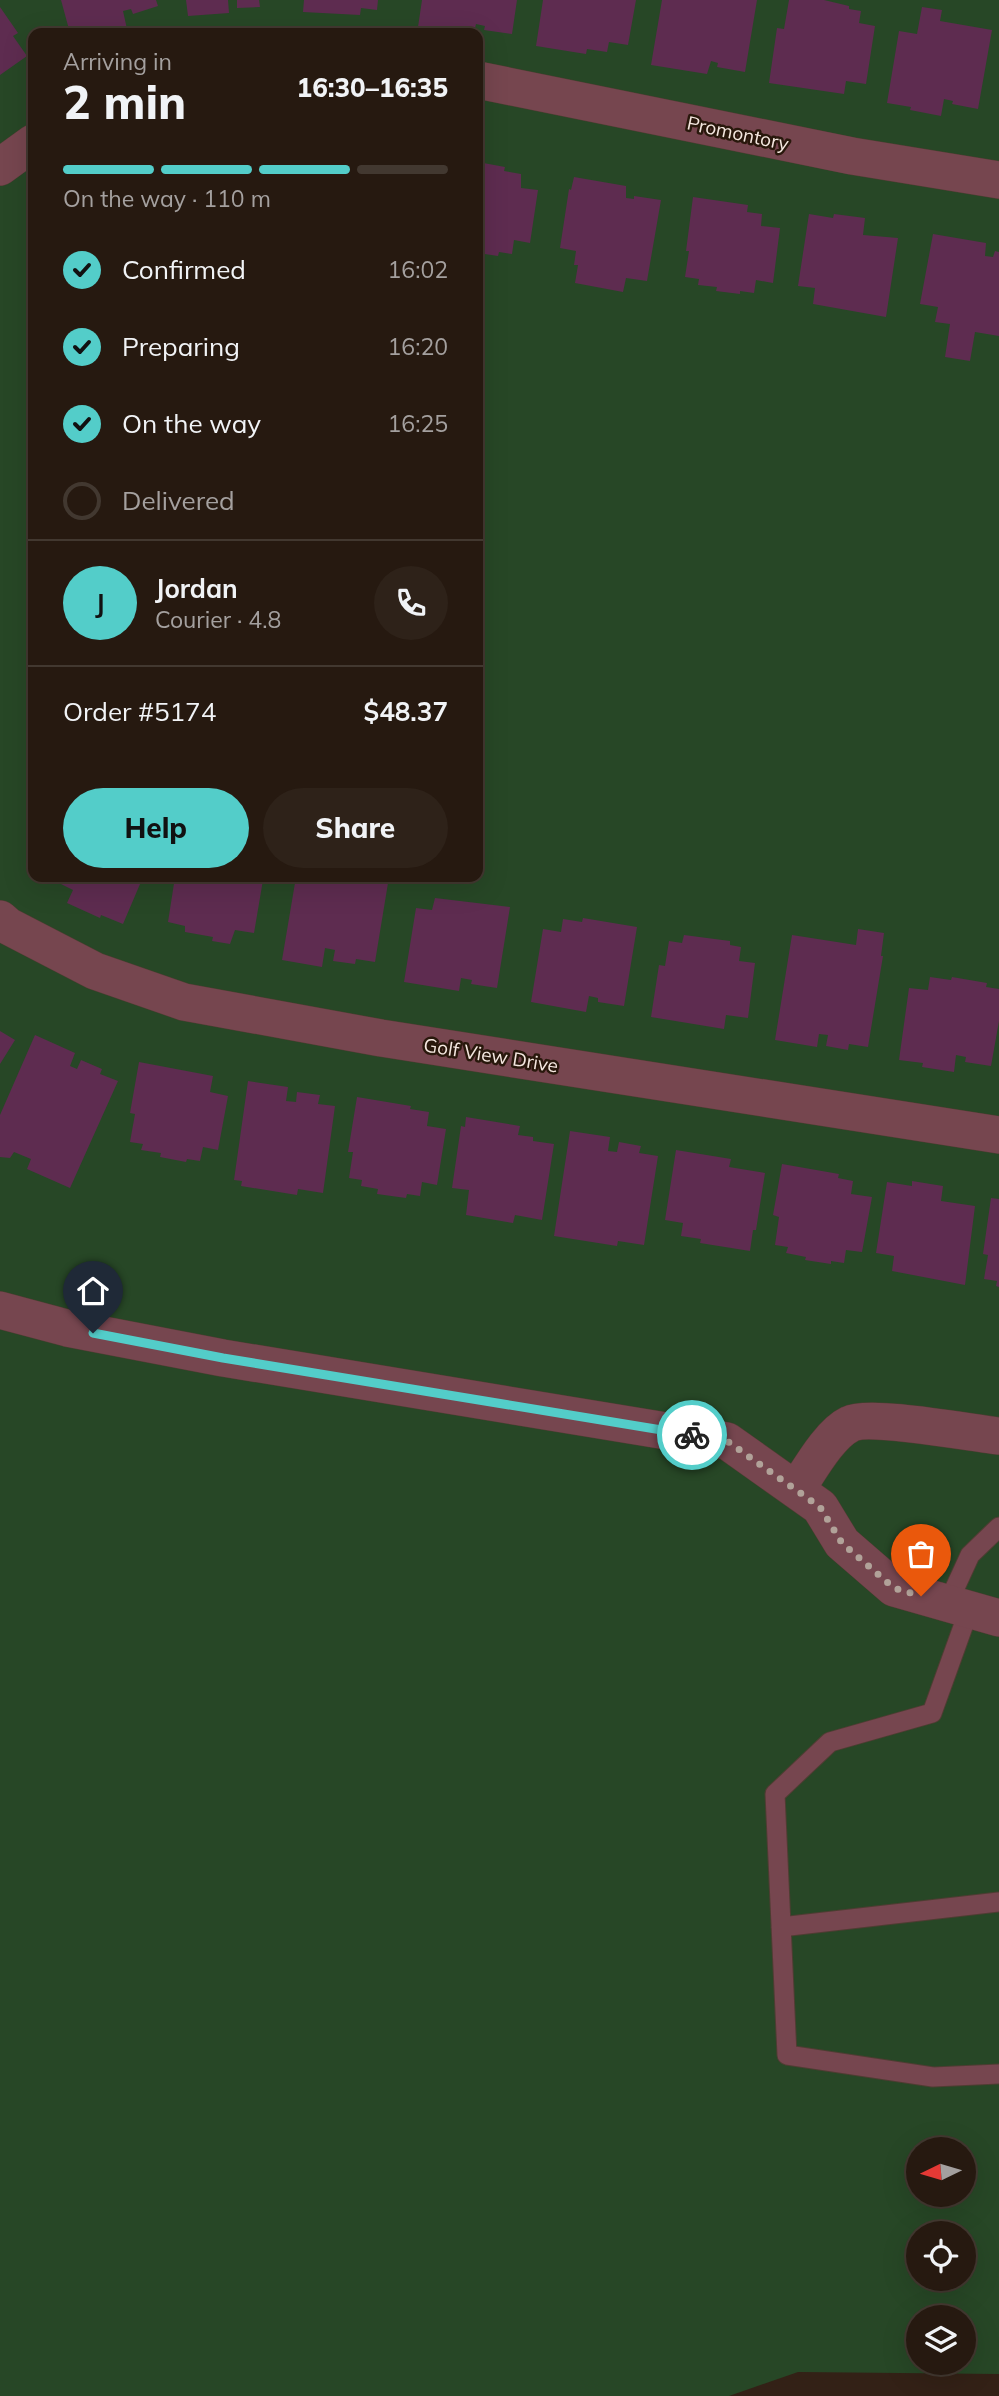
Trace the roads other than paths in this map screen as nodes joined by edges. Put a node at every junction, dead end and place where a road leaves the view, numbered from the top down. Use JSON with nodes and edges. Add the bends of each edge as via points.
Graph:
{"nodes":[{"id":1,"x":483,"y":81,"type":"edge"},
{"id":2,"x":28,"y":147,"type":"edge"},
{"id":3,"x":0,"y":167,"type":"edge"},
{"id":4,"x":999,"y":180,"type":"edge"},
{"id":5,"x":0,"y":919,"type":"edge"},
{"id":6,"x":999,"y":1135,"type":"edge"},
{"id":7,"x":0,"y":1310,"type":"edge"},
{"id":8,"x":999,"y":1436,"type":"edge"},
{"id":9,"x":796,"y":1490,"type":"junction"},
{"id":10,"x":999,"y":1527,"type":"edge"},
{"id":11,"x":972,"y":1610,"type":"edge"},
{"id":12,"x":999,"y":1902,"type":"edge"},
{"id":13,"x":781,"y":1927,"type":"junction"},
{"id":14,"x":999,"y":2074,"type":"edge"}],
"edges":[{"from":1,"to":4,"type":"street","name":"Promontory","via":[[852,156]]},
{"from":2,"to":3,"type":"street"},
{"from":5,"to":6,"type":"street","name":"Golf View Drive","via":[[96,971],[184,1002],[381,1038]]},
{"from":7,"to":9,"type":"street","via":[[223,1358],[727,1441]]},
{"from":8,"to":9,"type":"street","via":[[877,1421],[851,1423],[834,1436]]},
{"from":9,"to":11,"type":"street","via":[[820,1507],[842,1543],[894,1588]]},
{"from":10,"to":11,"type":"lane","via":[[970,1555]]},
{"from":11,"to":13,"type":"lane","via":[[932,1713],[830,1742],[775,1794]]},
{"from":12,"to":13,"type":"lane"},
{"from":13,"to":14,"type":"lane","via":[[787,2055],[933,2077]]}]}
